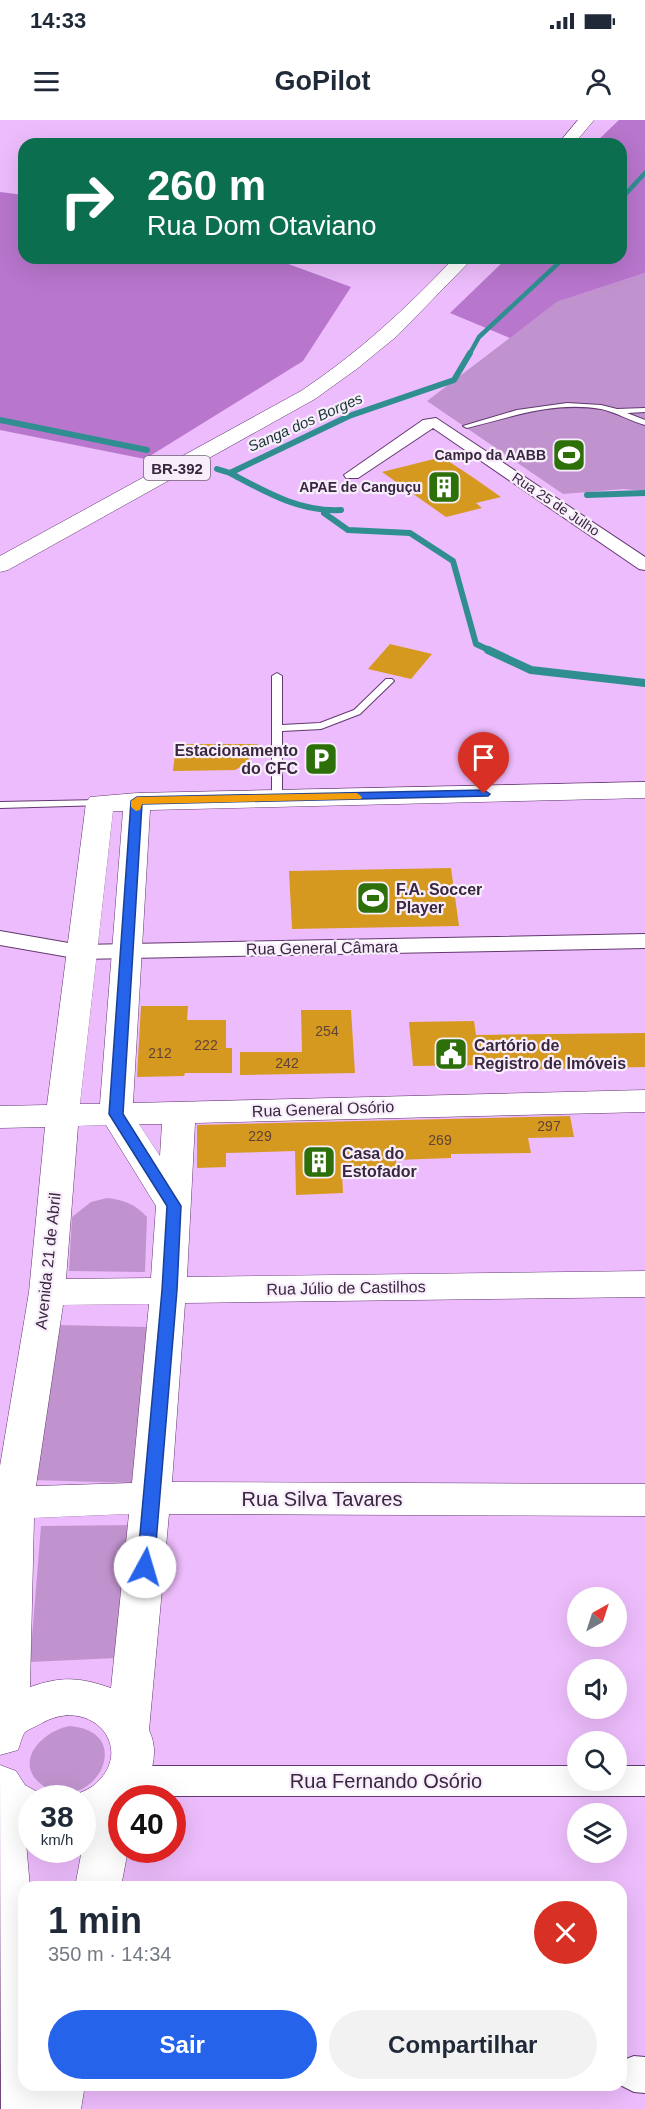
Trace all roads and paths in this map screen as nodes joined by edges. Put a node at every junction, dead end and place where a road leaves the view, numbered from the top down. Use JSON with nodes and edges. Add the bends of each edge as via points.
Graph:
{"nodes":[{"id":1,"x":586,"y":120,"type":"edge"},
{"id":2,"x":571,"y":138,"type":"edge"},
{"id":3,"x":458,"y":264,"type":"edge"},
{"id":4,"x":645,"y":410,"type":"edge"},
{"id":5,"x":614,"y":411,"type":"junction"},
{"id":6,"x":645,"y":423,"type":"edge"},
{"id":7,"x":467,"y":426,"type":"joint"},
{"id":8,"x":450,"y":433,"type":"junction"},
{"id":9,"x":352,"y":475,"type":"dead end"},
{"id":10,"x":0,"y":565,"type":"edge"},
{"id":11,"x":645,"y":565,"type":"edge"},
{"id":12,"x":277,"y":675,"type":"dead end"},
{"id":13,"x":389,"y":681,"type":"dead end"},
{"id":14,"x":277,"y":728,"type":"junction"},
{"id":15,"x":645,"y":790,"type":"edge"},
{"id":16,"x":277,"y":799,"type":"junction"},
{"id":17,"x":137,"y":801,"type":"junction"},
{"id":18,"x":100,"y":803,"type":"junction"},
{"id":19,"x":0,"y":805,"type":"edge"},
{"id":20,"x":0,"y":938,"type":"edge"},
{"id":21,"x":645,"y":941,"type":"edge"},
{"id":22,"x":80,"y":952,"type":"junction"},
{"id":23,"x":127,"y":952,"type":"junction"},
{"id":24,"x":645,"y":1086,"type":"edge"},
{"id":25,"x":0,"y":1098,"type":"edge"},
{"id":26,"x":645,"y":1101,"type":"edge"},
{"id":27,"x":117,"y":1105,"type":"junction"},
{"id":28,"x":63,"y":1107,"type":"junction"},
{"id":29,"x":179,"y":1113,"type":"junction"},
{"id":30,"x":0,"y":1117,"type":"edge"},
{"id":31,"x":174,"y":1206,"type":"junction"},
{"id":32,"x":645,"y":1284,"type":"edge"},
{"id":33,"x":170,"y":1290,"type":"junction"},
{"id":34,"x":47,"y":1292,"type":"junction"},
{"id":35,"x":152,"y":1498,"type":"junction"},
{"id":36,"x":645,"y":1500,"type":"edge"},
{"id":37,"x":7,"y":1503,"type":"edge"},
{"id":38,"x":128,"y":1728,"type":"junction"},
{"id":39,"x":2,"y":1734,"type":"edge"},
{"id":40,"x":645,"y":1781,"type":"edge"},
{"id":41,"x":0,"y":1785,"type":"edge"},
{"id":42,"x":117,"y":1785,"type":"edge"},
{"id":43,"x":186,"y":1795,"type":"edge"},
{"id":44,"x":108,"y":1797,"type":"edge"},
{"id":45,"x":18,"y":1804,"type":"edge"},
{"id":46,"x":0,"y":1809,"type":"edge"},
{"id":47,"x":99,"y":1881,"type":"edge"},
{"id":48,"x":18,"y":2015,"type":"edge"},
{"id":49,"x":25,"y":2091,"type":"edge"},
{"id":50,"x":59,"y":2091,"type":"edge"},
{"id":51,"x":26,"y":2109,"type":"edge"},
{"id":52,"x":56,"y":2109,"type":"edge"}],
"edges":[{"from":1,"to":2,"type":"main road"},
{"from":3,"to":10,"type":"main road","number":"BR-392","via":[[401,324],[351,367],[308,395]]},
{"from":4,"to":5,"type":"lane"},
{"from":5,"to":6,"type":"lane"},
{"from":5,"to":7,"type":"lane","via":[[566,405],[540,407]]},
{"from":7,"to":8,"type":"street"},
{"from":8,"to":9,"type":"street","name":"Rua 25 de Julho","via":[[436,423],[429,423]]},
{"from":8,"to":11,"type":"street","name":"Rua 25 de Julho"},
{"from":12,"to":14,"type":"lane"},
{"from":13,"to":14,"type":"lane","via":[[357,712],[321,726]]},
{"from":14,"to":16,"type":"lane"},
{"from":15,"to":16,"type":"main road"},
{"from":16,"to":17,"type":"main road"},
{"from":17,"to":18,"type":"main road"},
{"from":17,"to":23,"type":"main road"},
{"from":18,"to":19,"type":"lane"},
{"from":18,"to":22,"type":"main road","name":"Avenida 21 de Abril"},
{"from":20,"to":22,"type":"street","name":"Rua General Câmara"},
{"from":21,"to":23,"type":"street","name":"Rua General Câmara"},
{"from":22,"to":23,"type":"street","name":"Rua General Câmara"},
{"from":22,"to":28,"type":"main road","name":"Avenida 21 de Abril"},
{"from":23,"to":27,"type":"main road"},
{"from":24,"to":27,"type":"main road","name":"Rua General Osório"},
{"from":25,"to":28,"type":"main road","name":"Rua General Osório"},
{"from":26,"to":29,"type":"main road","name":"Rua General Osório"},
{"from":27,"to":28,"type":"main road","name":"Rua General Osório"},
{"from":27,"to":29,"type":"main road","name":"Rua General Osório"},
{"from":27,"to":31,"type":"main road"},
{"from":28,"to":30,"type":"main road","name":"Rua General Osório"},
{"from":28,"to":34,"type":"main road","name":"Avenida 21 de Abril"},
{"from":29,"to":31,"type":"main road"},
{"from":31,"to":33,"type":"main road"},
{"from":32,"to":33,"type":"main road","name":"Rua Júlio de Castilhos"},
{"from":33,"to":34,"type":"main road","name":"Rua Júlio de Castilhos"},
{"from":33,"to":35,"type":"main road"},
{"from":34,"to":37,"type":"main road","name":"Avenida 21 de Abril"},
{"from":35,"to":36,"type":"main road","name":"Rua Silva Tavares"},
{"from":35,"to":37,"type":"main road","name":"Rua Silva Tavares"},
{"from":35,"to":38,"type":"main road"},
{"from":37,"to":39,"type":"main road","name":"Avenida 21 de Abril"},
{"from":38,"to":39,"type":"main road","via":[[116,1712],[97,1701],[76,1696],[54,1698]]},
{"from":38,"to":42,"type":"main road","via":[[134,1747],[133,1764]]},
{"from":40,"to":43,"type":"street","name":"Rua Fernando Osório"},
{"from":41,"to":45,"type":"main road"},
{"from":44,"to":47,"type":"main road"},
{"from":46,"to":48,"type":"main road"},
{"from":49,"to":51,"type":"main road"},
{"from":50,"to":52,"type":"main road"}]}
